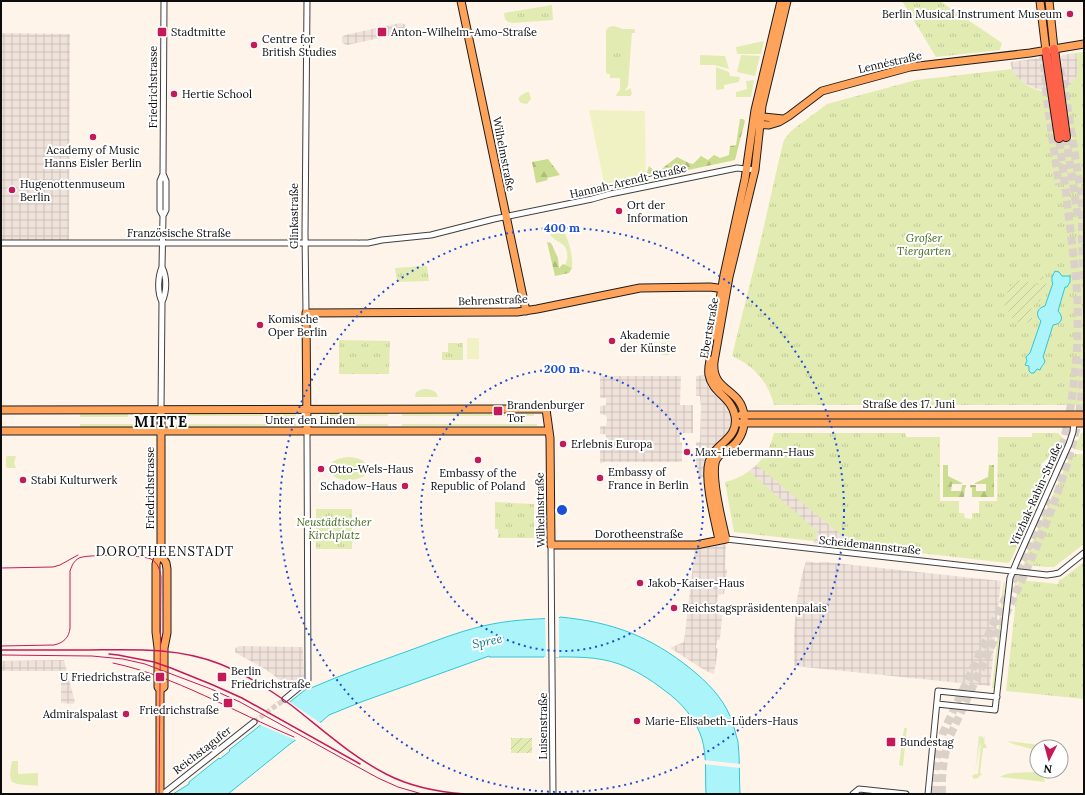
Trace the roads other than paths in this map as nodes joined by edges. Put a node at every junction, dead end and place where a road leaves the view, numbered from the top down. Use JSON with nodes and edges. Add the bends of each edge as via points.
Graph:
{"nodes":[{"id":1,"x":164,"y":1,"type":"edge"},
{"id":2,"x":307,"y":1,"type":"edge"},
{"id":3,"x":461,"y":1,"type":"edge"},
{"id":4,"x":781,"y":1,"type":"edge"},
{"id":5,"x":787,"y":1,"type":"edge"},
{"id":6,"x":1040,"y":1,"type":"edge"},
{"id":7,"x":1049,"y":1,"type":"edge"},
{"id":8,"x":1084,"y":44,"type":"edge"},
{"id":9,"x":1050,"y":50,"type":"junction"},
{"id":10,"x":758,"y":119,"type":"junction"},
{"id":11,"x":1063,"y":137,"type":"tunnel mouth"},
{"id":12,"x":747,"y":168,"type":"junction"},
{"id":13,"x":755,"y":170,"type":"junction"},
{"id":14,"x":506,"y":217,"type":"junction"},
{"id":15,"x":1,"y":243,"type":"edge"},
{"id":16,"x":163,"y":243,"type":"junction"},
{"id":17,"x":305,"y":244,"type":"junction"},
{"id":18,"x":724,"y":289,"type":"junction"},
{"id":19,"x":526,"y":311,"type":"junction"},
{"id":20,"x":306,"y":313,"type":"junction"},
{"id":21,"x":161,"y":409,"type":"junction"},
{"id":22,"x":307,"y":409,"type":"junction"},
{"id":23,"x":546,"y":409,"type":"joint"},
{"id":24,"x":1,"y":410,"type":"edge"},
{"id":25,"x":1084,"y":414,"type":"edge"},
{"id":26,"x":735,"y":415,"type":"junction"},
{"id":27,"x":744,"y":415,"type":"junction"},
{"id":28,"x":735,"y":423,"type":"junction"},
{"id":29,"x":744,"y":423,"type":"junction"},
{"id":30,"x":1074,"y":423,"type":"junction"},
{"id":31,"x":1084,"y":423,"type":"edge"},
{"id":32,"x":1,"y":431,"type":"edge"},
{"id":33,"x":549,"y":431,"type":"junction"},
{"id":34,"x":161,"y":432,"type":"junction"},
{"id":35,"x":307,"y":432,"type":"junction"},
{"id":36,"x":722,"y":540,"type":"junction"},
{"id":37,"x":551,"y":546,"type":"junction"},
{"id":38,"x":1084,"y":553,"type":"edge"},
{"id":39,"x":161,"y":555,"type":"junction"},
{"id":40,"x":1012,"y":571,"type":"junction"},
{"id":41,"x":552,"y":658,"type":"joint"},
{"id":42,"x":160,"y":690,"type":"junction"},
{"id":43,"x":997,"y":697,"type":"junction"},
{"id":44,"x":285,"y":699,"type":"tunnel mouth"},
{"id":45,"x":937,"y":704,"type":"junction"},
{"id":46,"x":254,"y":722,"type":"tunnel mouth"},
{"id":47,"x":161,"y":794,"type":"edge"},
{"id":48,"x":553,"y":794,"type":"edge"},
{"id":49,"x":852,"y":794,"type":"edge"},
{"id":50,"x":906,"y":794,"type":"edge"},
{"id":51,"x":928,"y":794,"type":"edge"}],
"edges":[{"from":1,"to":16,"type":"street","name":"Friedrichstrasse","via":[[163,174],[160,181]]},
{"from":2,"to":17,"type":"street","name":"Glinkastraße"},
{"from":3,"to":14,"type":"main road","name":"Wilhelmstraße"},
{"from":4,"to":10,"type":"main road","name":"Ebertstraße"},
{"from":5,"to":10,"type":"main road","name":"Ebertstraße"},
{"from":6,"to":9,"type":"main road"},
{"from":7,"to":9,"type":"main road"},
{"from":8,"to":9,"type":"main road","name":"Lennéstraße"},
{"from":9,"to":10,"type":"main road","name":"Lennéstraße","via":[[913,66],[824,90],[785,118],[772,124]]},
{"from":9,"to":11,"type":"highway"},
{"from":10,"to":12,"type":"main road","name":"Ebertstraße","via":[[752,124]]},
{"from":10,"to":13,"type":"main road","name":"Ebertstraße"},
{"from":12,"to":13,"type":"street","name":"Hannah-Arendt-Straße"},
{"from":12,"to":14,"type":"street","name":"Hannah-Arendt-Straße","via":[[707,174]]},
{"from":12,"to":18,"type":"main road","name":"Ebertstraße"},
{"from":13,"to":18,"type":"main road","name":"Ebertstraße"},
{"from":14,"to":17,"type":"street","name":"Französische Straße","via":[[431,235],[368,243]]},
{"from":14,"to":19,"type":"main road","name":"Wilhelmstraße"},
{"from":15,"to":16,"type":"street","name":"Französische Straße"},
{"from":16,"to":17,"type":"street","name":"Französische Straße"},
{"from":16,"to":21,"type":"street","name":"Friedrichstrasse","via":[[165,295],[162,302]]},
{"from":17,"to":20,"type":"street","name":"Glinkastraße"},
{"from":18,"to":19,"type":"main road","name":"Behrenstraße","via":[[640,288]]},
{"from":18,"to":26,"type":"main road","name":"Ebertstraße","via":[[711,351],[709,374],[712,385],[732,405]]},
{"from":18,"to":27,"type":"main road","name":"Ebertstraße","via":[[714,371],[719,382],[739,400]]},
{"from":19,"to":20,"type":"main road","name":"Behrenstraße"},
{"from":20,"to":22,"type":"main road","name":"Glinkastraße"},
{"from":21,"to":22,"type":"main road","name":"Unter den Linden"},
{"from":21,"to":24,"type":"main road","name":"Unter den Linden"},
{"from":21,"to":34,"type":"main road","name":"Friedrichstrasse"},
{"from":22,"to":23,"type":"main road","name":"Unter den Linden"},
{"from":22,"to":35,"type":"main road","name":"Glinkastraße"},
{"from":23,"to":33,"type":"main road","name":"Wilhelmstraße"},
{"from":25,"to":27,"type":"main road","name":"Straße des 17. Juni"},
{"from":26,"to":27,"type":"main road","name":"Straße des 17. Juni"},
{"from":26,"to":28,"type":"main road"},
{"from":27,"to":29,"type":"main road","name":"Ebertstraße"},
{"from":28,"to":29,"type":"main road","name":"Straße des 17. Juni"},
{"from":28,"to":36,"type":"main road","via":[[729,438],[711,456],[708,467],[710,494]]},
{"from":29,"to":30,"type":"main road","name":"Straße des 17. Juni"},
{"from":29,"to":36,"type":"main road","name":"Ebertstraße","via":[[738,440],[720,454],[715,464]]},
{"from":30,"to":31,"type":"main road","name":"Straße des 17. Juni"},
{"from":30,"to":40,"type":"street","name":"Yitzhak-Rabin-Straße","via":[[1070,444]]},
{"from":32,"to":34,"type":"main road","name":"Unter den Linden"},
{"from":33,"to":35,"type":"main road","name":"Unter den Linden"},
{"from":33,"to":37,"type":"main road","name":"Wilhelmstraße"},
{"from":34,"to":35,"type":"main road","name":"Unter den Linden"},
{"from":34,"to":39,"type":"main road","name":"Friedrichstrasse"},
{"from":35,"to":44,"type":"street","via":[[308,680]]},
{"from":36,"to":37,"type":"main road","name":"Dorotheenstraße","via":[[696,545]]},
{"from":36,"to":40,"type":"street","name":"Scheidemannstraße"},
{"from":37,"to":41,"type":"street","name":"Wilhelmstraße"},
{"from":38,"to":40,"type":"street","name":"Scheidemannstraße","via":[[1054,574]]},
{"from":39,"to":42,"type":"main road","name":"Friedrichstrasse","via":[[157,560],[156,632]]},
{"from":39,"to":42,"type":"main road","name":"Friedrichstrasse","via":[[167,567],[167,633],[164,648],[164,687]]},
{"from":40,"to":43,"type":"street","name":"Yitzhak-Rabin-Straße"},
{"from":41,"to":48,"type":"street","name":"Luisenstraße"},
{"from":42,"to":47,"type":"main road","name":"Friedrichstrasse"},
{"from":43,"to":45,"type":"street","name":"Yitzhak-Rabin-Straße","via":[[995,710]]},
{"from":43,"to":45,"type":"street","via":[[938,691]]},
{"from":45,"to":51,"type":"street"},
{"from":46,"to":47,"type":"street","name":"Reichstagufer"},
{"from":49,"to":50,"type":"street","via":[[859,789]]}]}
